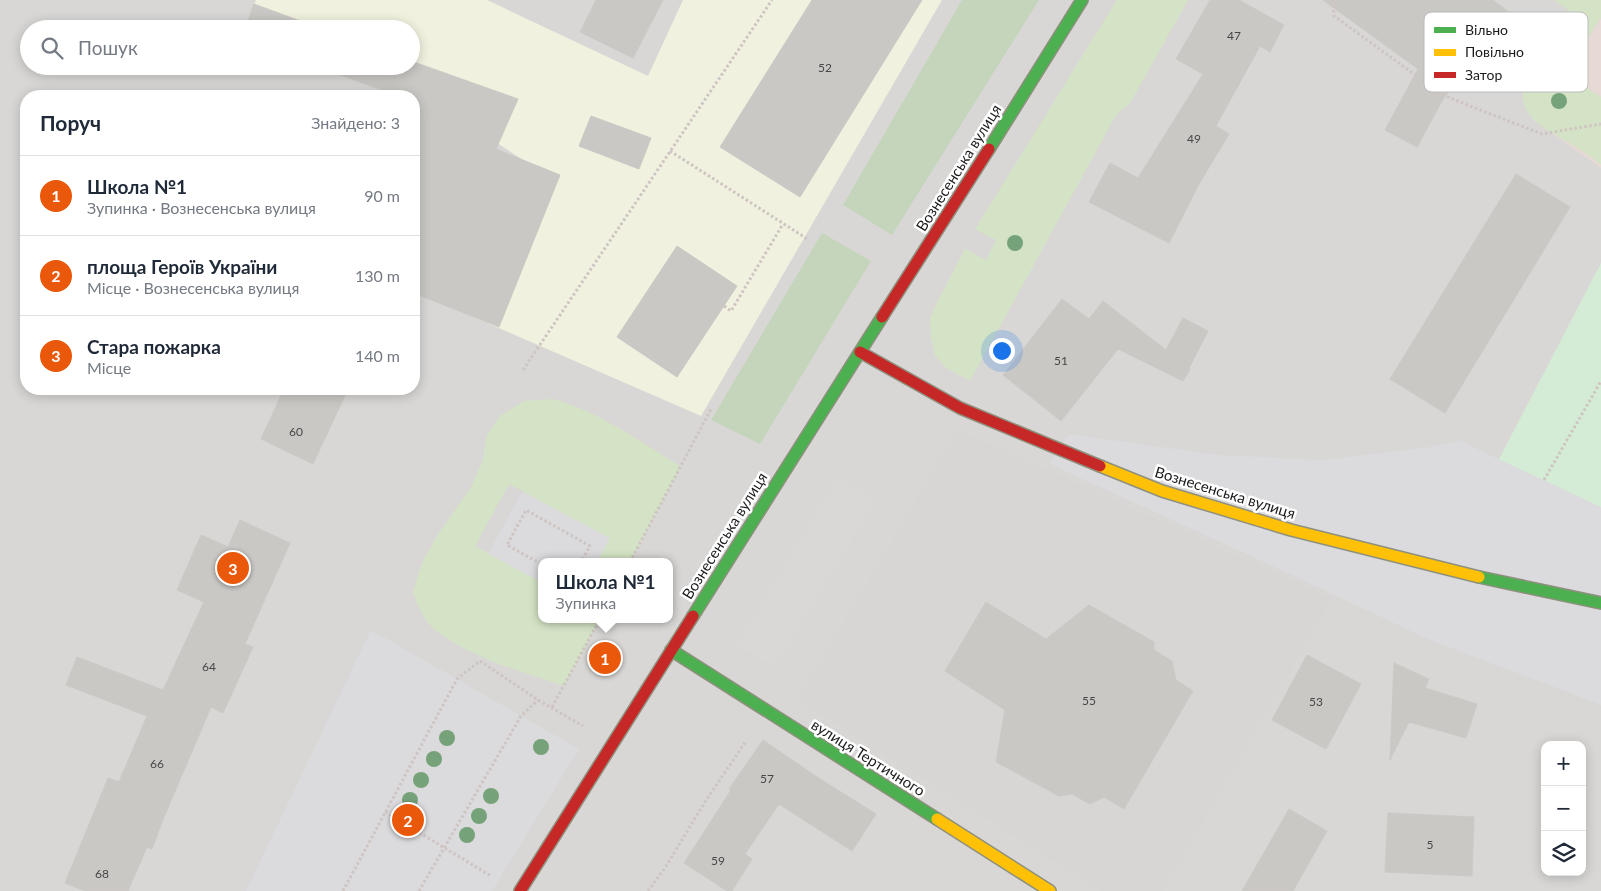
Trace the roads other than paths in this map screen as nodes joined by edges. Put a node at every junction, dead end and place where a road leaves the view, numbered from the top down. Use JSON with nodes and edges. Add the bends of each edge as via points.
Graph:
{"nodes":[{"id":1,"x":1082,"y":0,"type":"edge"},
{"id":2,"x":860,"y":352,"type":"junction"},
{"id":3,"x":1601,"y":603,"type":"edge"},
{"id":4,"x":671,"y":650,"type":"junction"},
{"id":5,"x":520,"y":891,"type":"edge"},
{"id":6,"x":1050,"y":891,"type":"edge"}],
"edges":[{"from":1,"to":2,"type":"street","name":"Вознесенська вулиця"},
{"from":2,"to":3,"type":"street","name":"Вознесенська вулиця","via":[[960,408],[1162,491],[1310,535],[1486,579]]},
{"from":2,"to":4,"type":"street","name":"Вознесенська вулиця"},
{"from":4,"to":5,"type":"street","name":"Вознесенська вулиця"},
{"from":4,"to":6,"type":"street","name":"вулиця Тертичного"}]}
